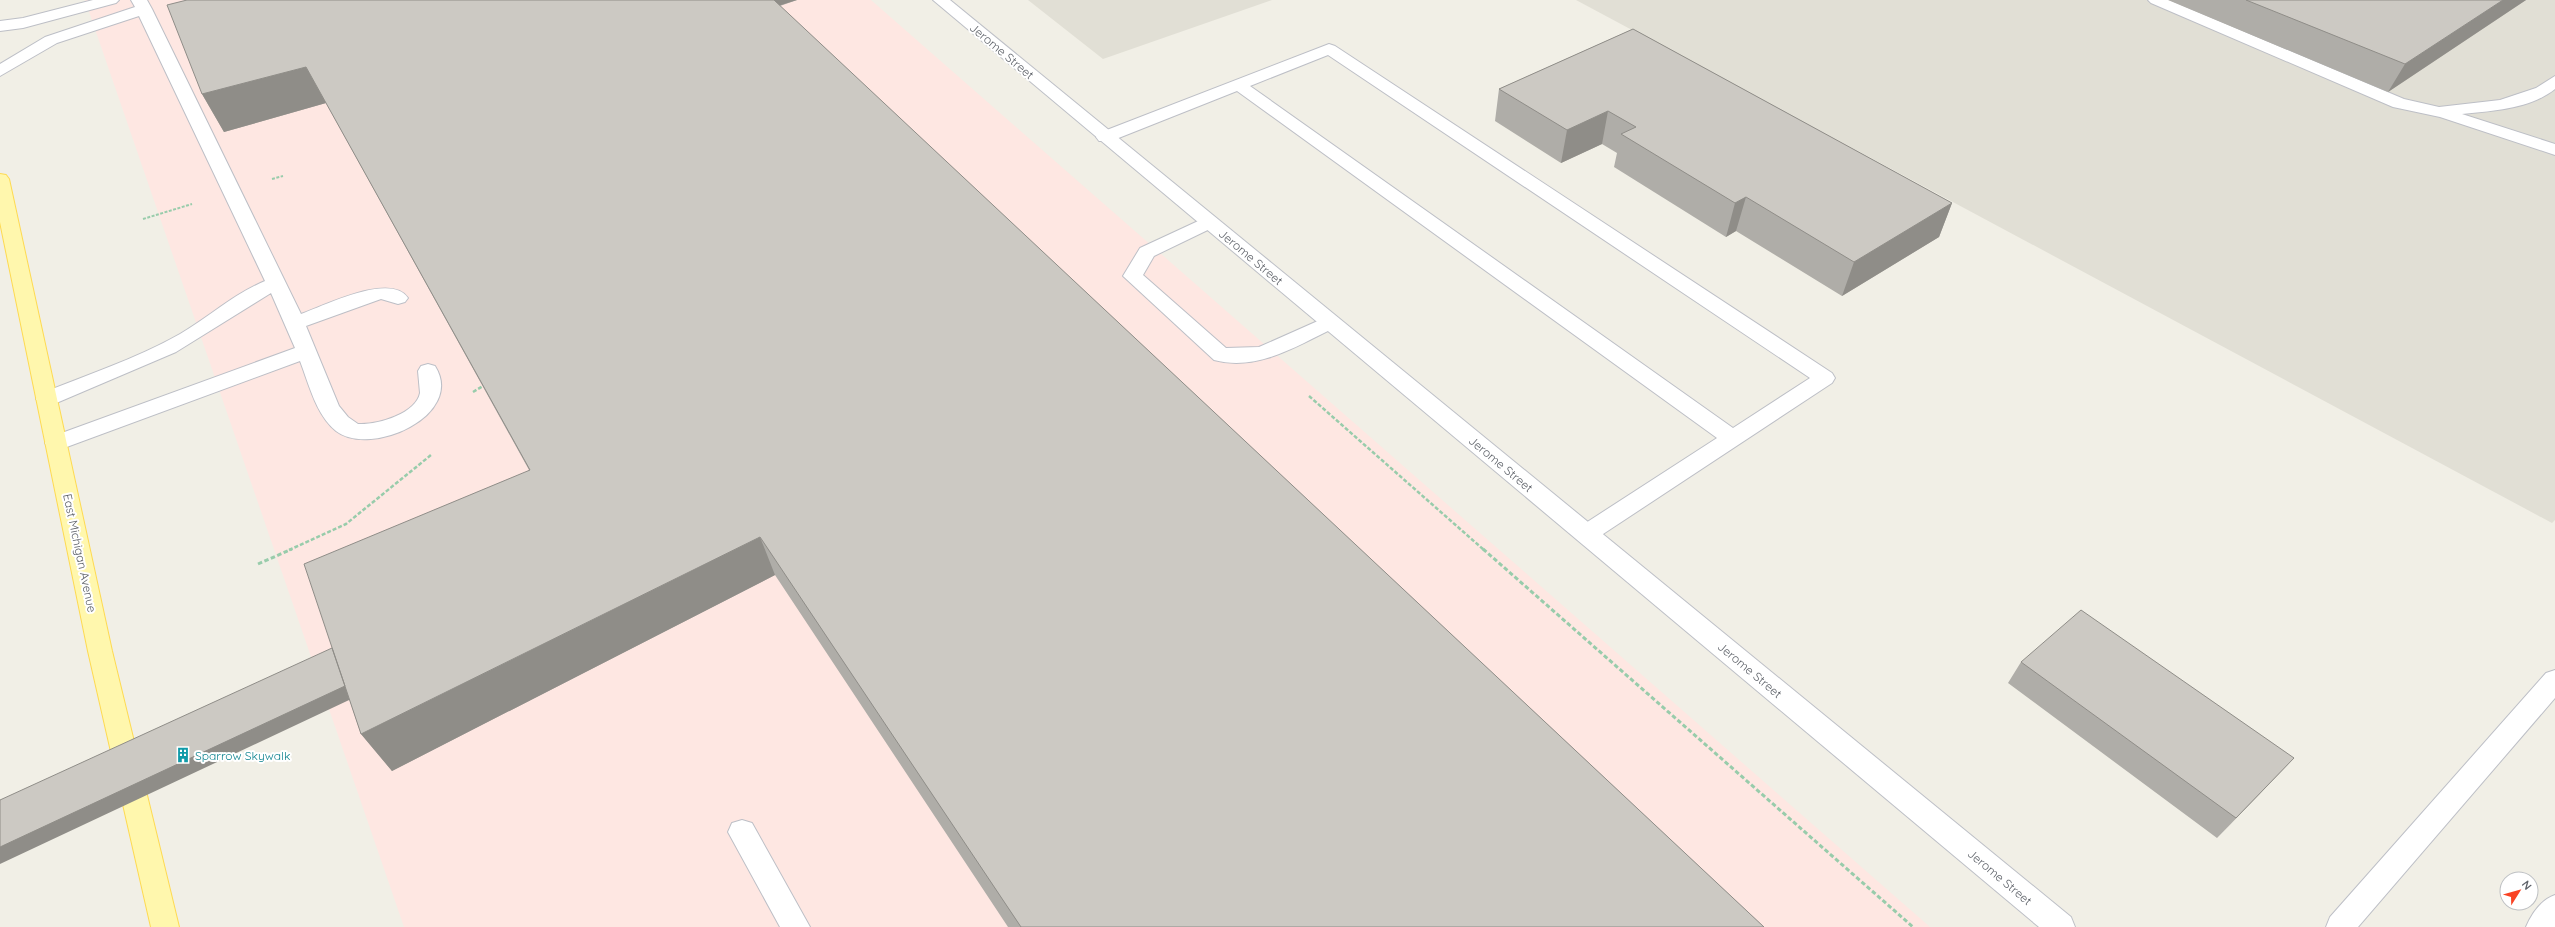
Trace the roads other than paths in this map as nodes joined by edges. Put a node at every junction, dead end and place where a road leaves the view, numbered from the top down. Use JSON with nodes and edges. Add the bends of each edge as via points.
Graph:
{"nodes":[{"id":1,"x":111,"y":0,"type":"edge"},
{"id":2,"x":941,"y":0,"type":"edge"},
{"id":3,"x":2156,"y":0,"type":"edge"},
{"id":4,"x":141,"y":5,"type":"edge"},
{"id":5,"x":0,"y":26,"type":"edge"},
{"id":6,"x":0,"y":70,"type":"edge"},
{"id":7,"x":2555,"y":80,"type":"edge"},
{"id":8,"x":1239,"y":85,"type":"junction"},
{"id":9,"x":2439,"y":112,"type":"junction"},
{"id":10,"x":1105,"y":137,"type":"junction"},
{"id":11,"x":2555,"y":150,"type":"edge"},
{"id":12,"x":0,"y":179,"type":"edge"},
{"id":13,"x":1209,"y":222,"type":"junction"},
{"id":14,"x":276,"y":283,"type":"junction"},
{"id":15,"x":398,"y":298,"type":"dead end"},
{"id":16,"x":1329,"y":322,"type":"junction"},
{"id":17,"x":295,"y":323,"type":"junction"},
{"id":18,"x":308,"y":351,"type":"junction"},
{"id":19,"x":428,"y":371,"type":"dead end"},
{"id":20,"x":47,"y":399,"type":"junction"},
{"id":21,"x":1733,"y":438,"type":"junction"},
{"id":22,"x":56,"y":443,"type":"junction"},
{"id":23,"x":1586,"y":534,"type":"junction"},
{"id":24,"x":2555,"y":680,"type":"edge"},
{"id":25,"x":742,"y":832,"type":"dead end"},
{"id":26,"x":2555,"y":908,"type":"edge"},
{"id":27,"x":165,"y":927,"type":"edge"},
{"id":28,"x":796,"y":927,"type":"edge"},
{"id":29,"x":2061,"y":927,"type":"edge"},
{"id":30,"x":2340,"y":927,"type":"edge"},
{"id":31,"x":2540,"y":927,"type":"edge"}],
"edges":[{"from":1,"to":5,"type":"street","via":[[23,23]]},
{"from":2,"to":10,"type":"street","name":"Jerome Street"},
{"from":3,"to":9,"type":"street","via":[[2399,103]]},
{"from":4,"to":6,"type":"street","via":[[52,40]]},
{"from":4,"to":14,"type":"street"},
{"from":7,"to":9,"type":"street","via":[[2542,91],[2503,106]]},
{"from":8,"to":10,"type":"street"},
{"from":8,"to":21,"type":"street"},
{"from":8,"to":21,"type":"street","via":[[1329,48],[1825,378]]},
{"from":9,"to":11,"type":"street"},
{"from":10,"to":13,"type":"street","name":"Jerome Street"},
{"from":12,"to":20,"type":"main road","name":"East Michigan Avenue"},
{"from":13,"to":16,"type":"street","name":"Jerome Street"},
{"from":13,"to":16,"type":"street","via":[[1147,252],[1133,276],[1221,355],[1262,354]]},
{"from":14,"to":17,"type":"street"},
{"from":14,"to":20,"type":"street","via":[[254,292],[184,339],[135,363]]},
{"from":15,"to":17,"type":"street","via":[[392,294],[380,293]]},
{"from":16,"to":23,"type":"street","name":"Jerome Street"},
{"from":17,"to":18,"type":"street"},
{"from":18,"to":19,"type":"street","via":[[331,412],[346,426],[358,432],[390,427],[415,414],[430,395]]},
{"from":18,"to":22,"type":"street"},
{"from":20,"to":22,"type":"main road","name":"East Michigan Avenue"},
{"from":21,"to":23,"type":"street"},
{"from":22,"to":27,"type":"main road","name":"East Michigan Avenue","via":[[100,651]]},
{"from":23,"to":29,"type":"street","name":"Jerome Street"},
{"from":24,"to":30,"type":"street"},
{"from":25,"to":28,"type":"street"},
{"from":26,"to":31,"type":"street"}]}
